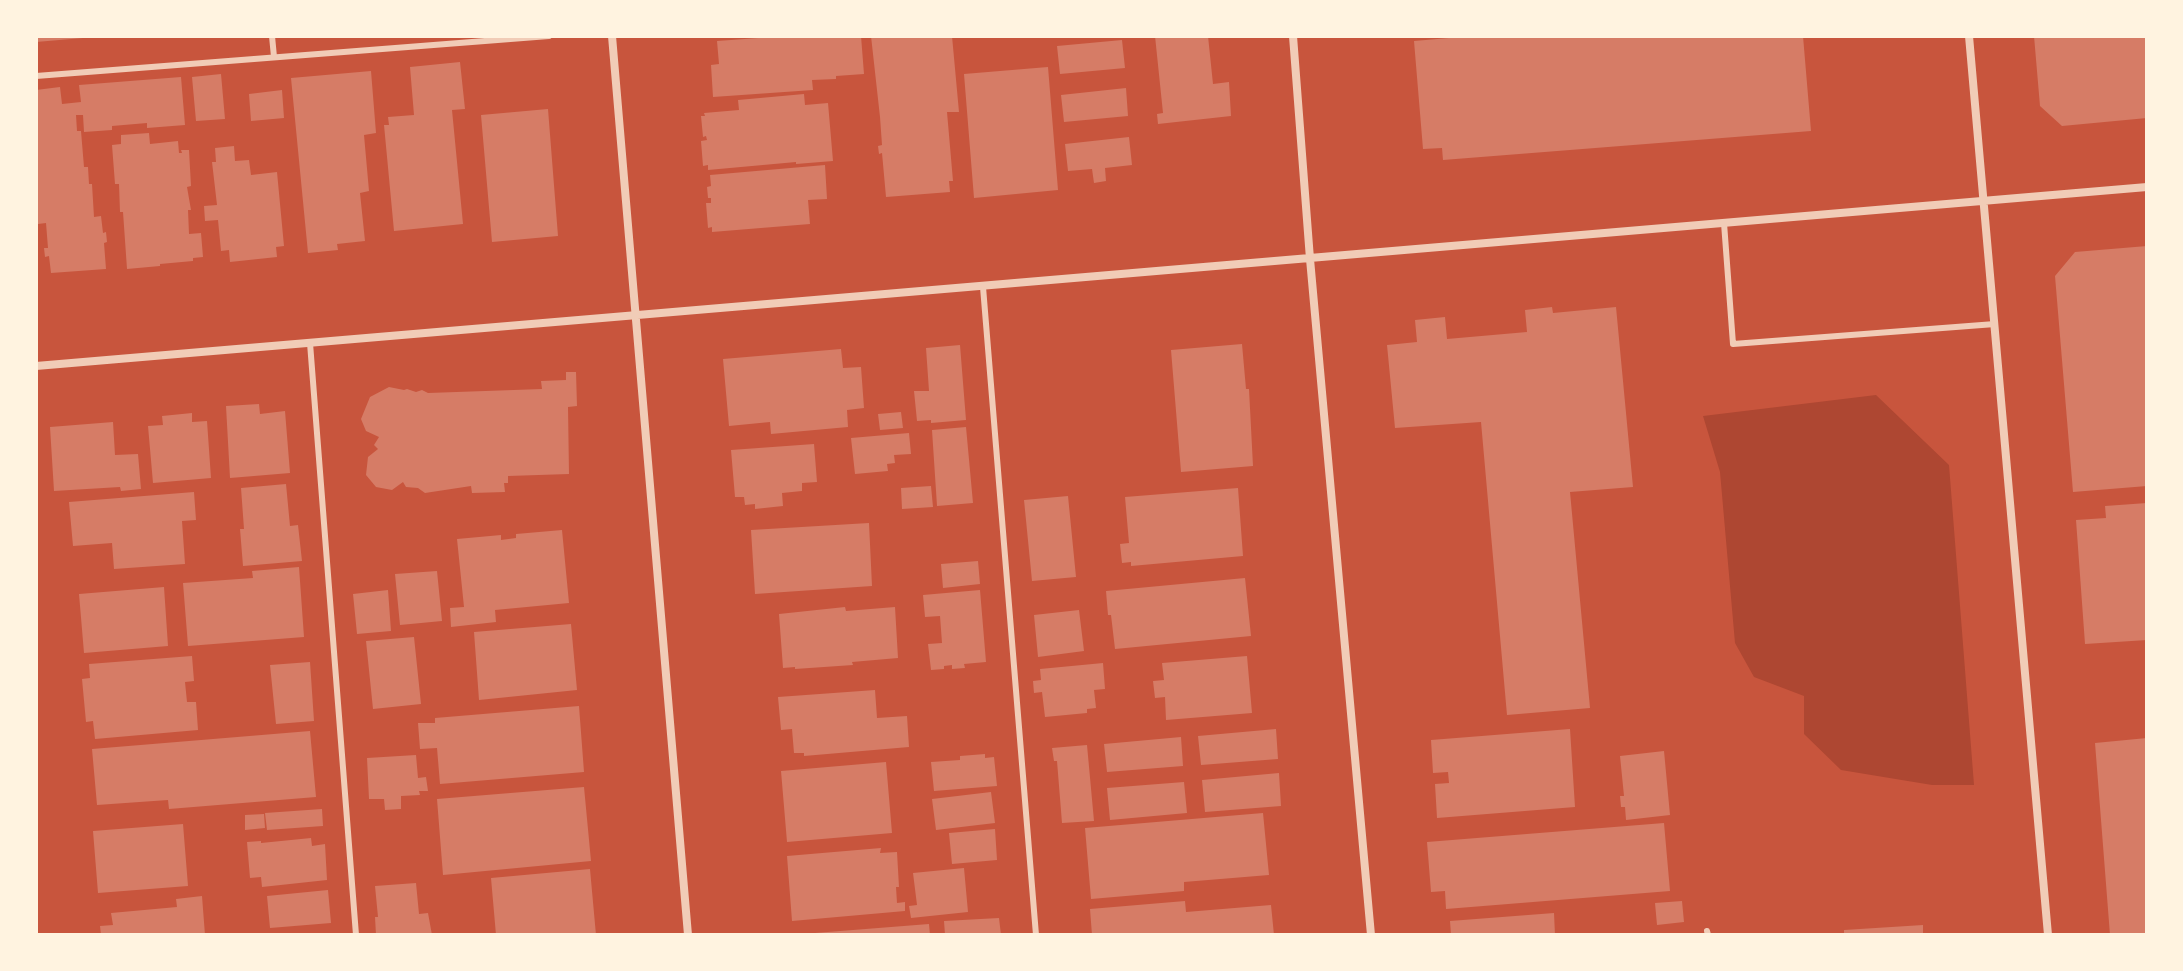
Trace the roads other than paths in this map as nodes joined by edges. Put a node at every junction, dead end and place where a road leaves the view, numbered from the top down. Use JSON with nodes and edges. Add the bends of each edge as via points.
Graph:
{"nodes":[{"id":1,"x":272,"y":36,"type":"edge"},
{"id":2,"x":549,"y":36,"type":"edge"},
{"id":3,"x":612,"y":36,"type":"edge"},
{"id":4,"x":1293,"y":36,"type":"edge"},
{"id":5,"x":1969,"y":36,"type":"edge"},
{"id":6,"x":274,"y":57,"type":"junction"},
{"id":7,"x":36,"y":76,"type":"edge"},
{"id":8,"x":2147,"y":187,"type":"edge"},
{"id":9,"x":1984,"y":200,"type":"junction"},
{"id":10,"x":1724,"y":223,"type":"junction"},
{"id":11,"x":1310,"y":259,"type":"junction"},
{"id":12,"x":983,"y":287,"type":"junction"},
{"id":13,"x":635,"y":317,"type":"junction"},
{"id":14,"x":1995,"y":324,"type":"junction"},
{"id":15,"x":310,"y":343,"type":"junction"},
{"id":16,"x":36,"y":366,"type":"edge"},
{"id":17,"x":356,"y":935,"type":"edge"},
{"id":18,"x":688,"y":935,"type":"edge"},
{"id":19,"x":1036,"y":935,"type":"edge"},
{"id":20,"x":1371,"y":935,"type":"edge"},
{"id":21,"x":2048,"y":935,"type":"edge"}],
"edges":[{"from":1,"to":6,"type":"lane"},
{"from":2,"to":6,"type":"lane"},
{"from":3,"to":13,"type":"street"},
{"from":4,"to":11,"type":"street"},
{"from":5,"to":9,"type":"street"},
{"from":6,"to":7,"type":"lane"},
{"from":8,"to":9,"type":"street"},
{"from":9,"to":10,"type":"street"},
{"from":9,"to":14,"type":"street"},
{"from":10,"to":11,"type":"street"},
{"from":10,"to":14,"type":"lane","via":[[1733,344]]},
{"from":11,"to":12,"type":"street"},
{"from":11,"to":20,"type":"street"},
{"from":12,"to":13,"type":"street"},
{"from":12,"to":19,"type":"lane"},
{"from":13,"to":15,"type":"street"},
{"from":13,"to":18,"type":"street"},
{"from":14,"to":21,"type":"street"},
{"from":15,"to":16,"type":"street"},
{"from":15,"to":17,"type":"lane"}]}
